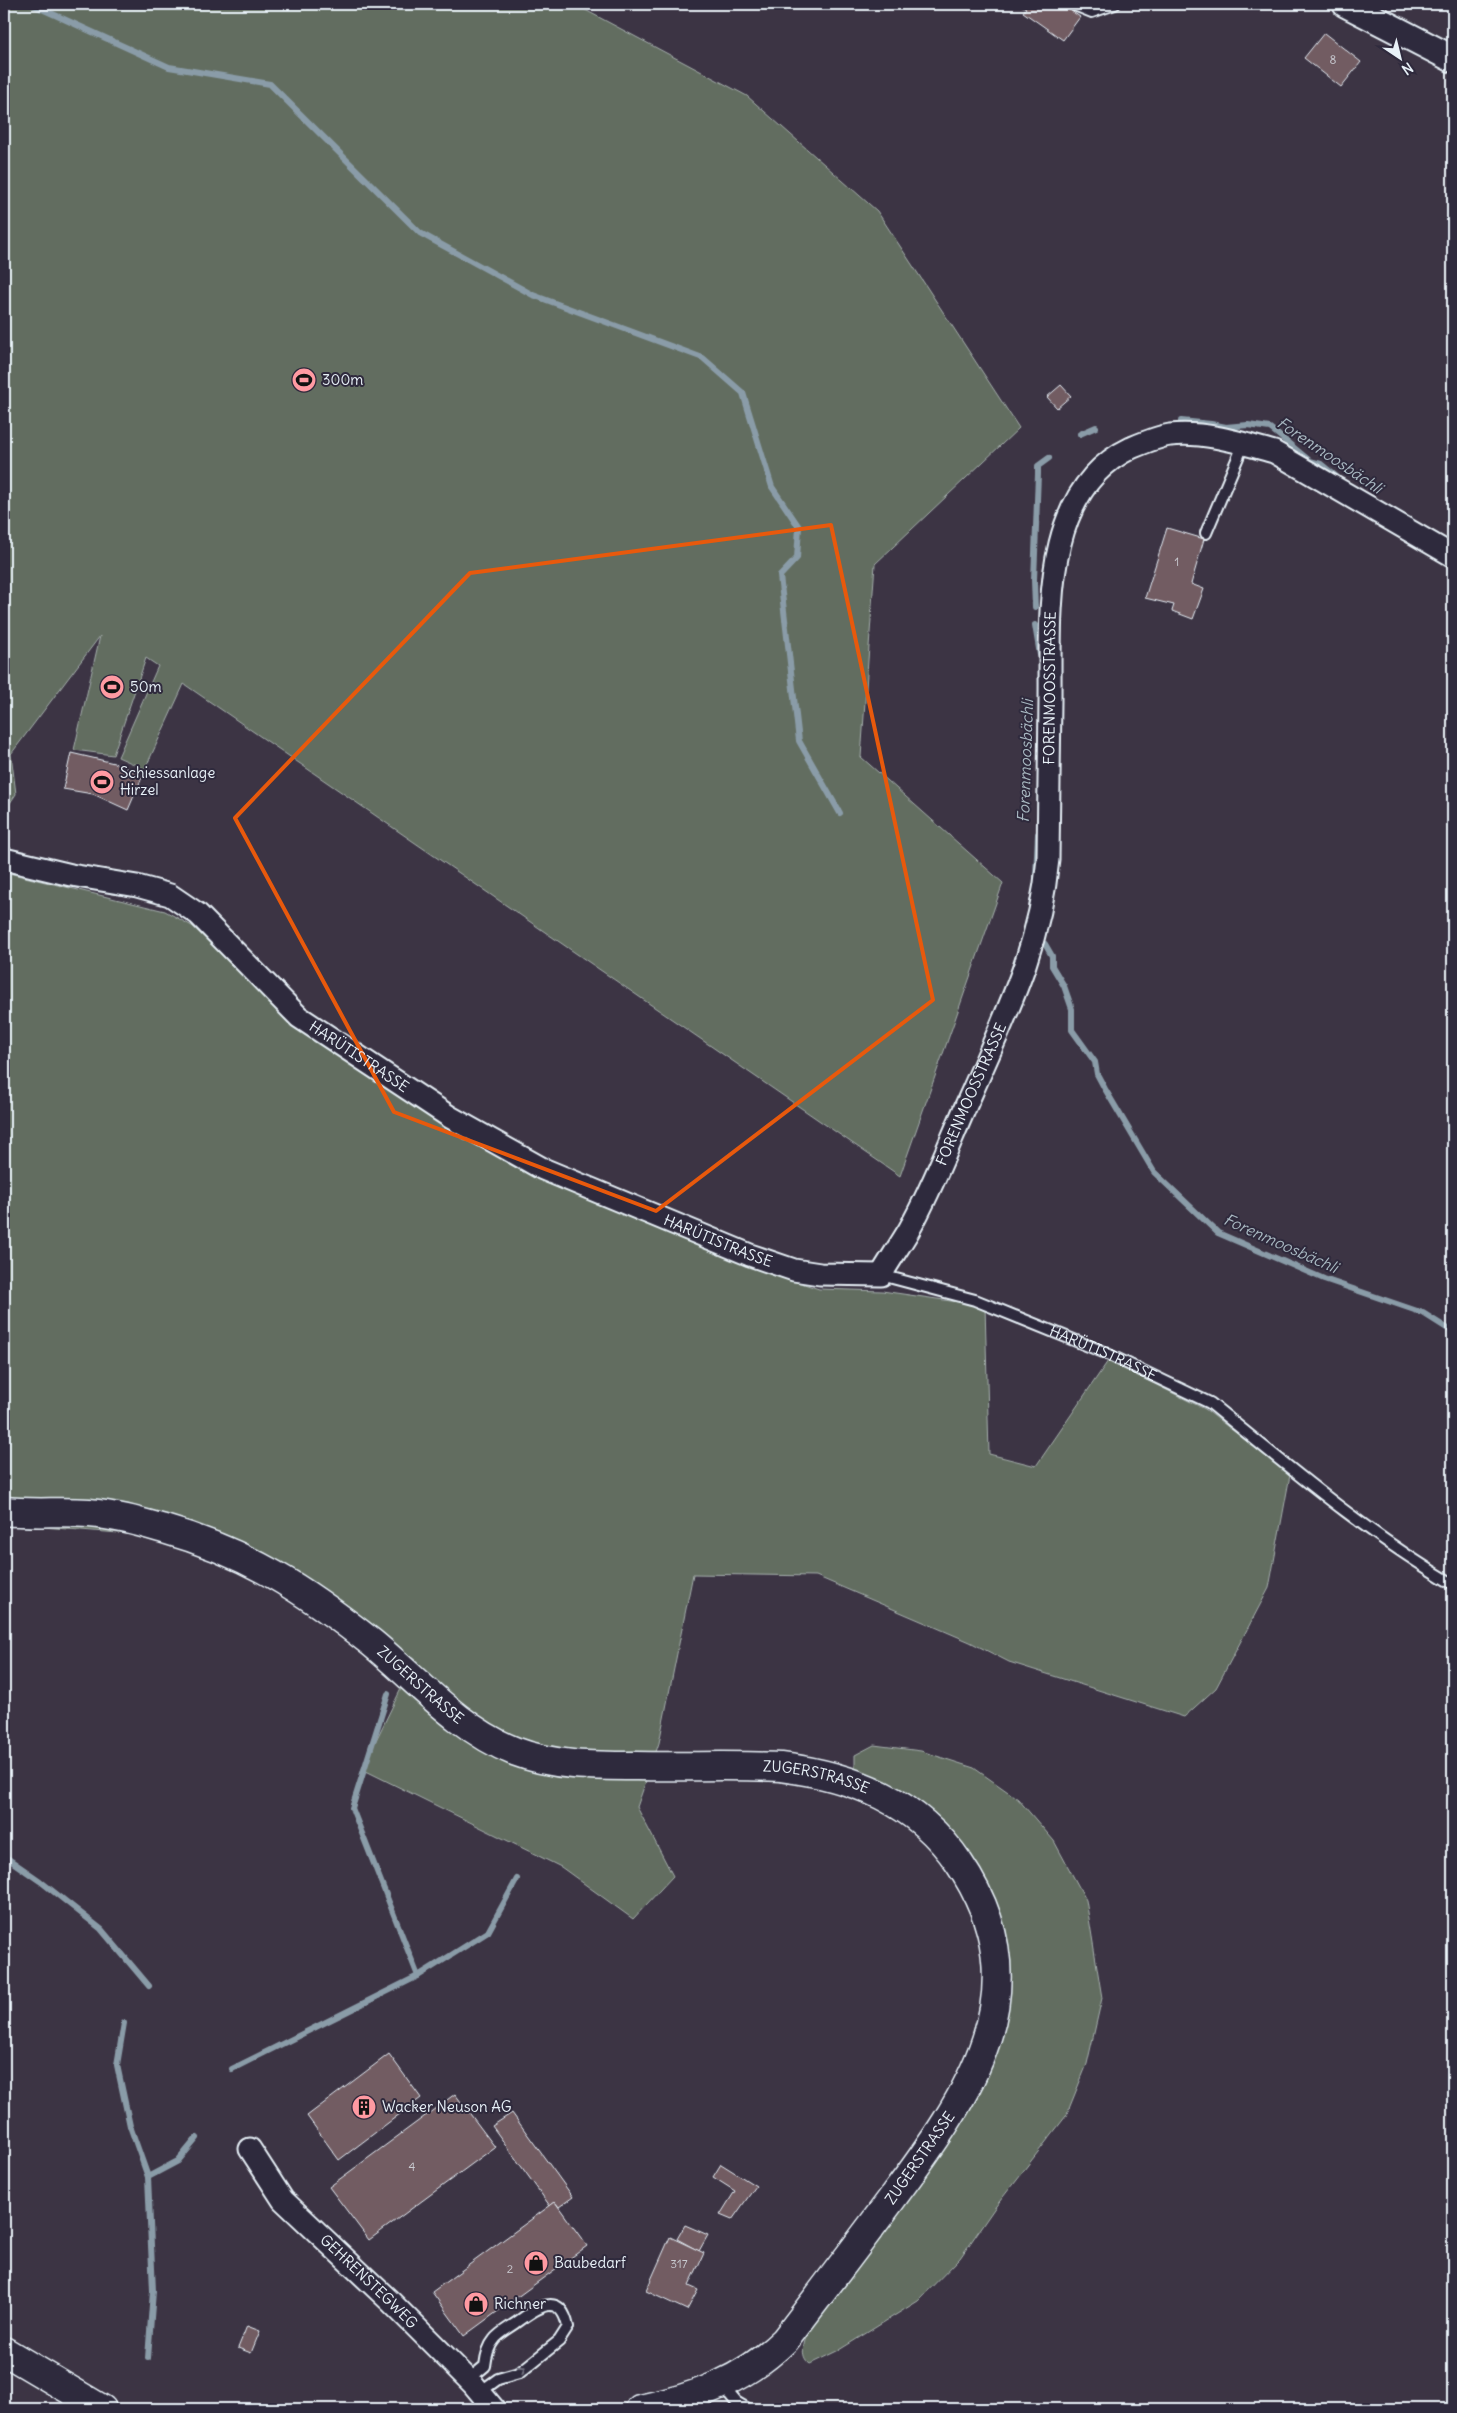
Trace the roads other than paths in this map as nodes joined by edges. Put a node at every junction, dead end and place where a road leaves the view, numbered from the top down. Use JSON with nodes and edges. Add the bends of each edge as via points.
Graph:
{"nodes":[{"id":1,"x":1072,"y":4,"type":"edge"},
{"id":2,"x":1115,"y":4,"type":"edge"},
{"id":3,"x":1346,"y":4,"type":"edge"},
{"id":4,"x":1453,"y":59,"type":"edge"},
{"id":5,"x":1244,"y":443,"type":"junction"},
{"id":6,"x":1206,"y":532,"type":"dead end"},
{"id":7,"x":1453,"y":556,"type":"edge"},
{"id":8,"x":4,"y":859,"type":"edge"},
{"id":9,"x":881,"y":1275,"type":"junction"},
{"id":10,"x":4,"y":1511,"type":"edge"},
{"id":11,"x":1453,"y":1584,"type":"edge"},
{"id":12,"x":250,"y":2149,"type":"dead end"},
{"id":13,"x":4,"y":2351,"type":"edge"},
{"id":14,"x":721,"y":2384,"type":"junction"},
{"id":15,"x":474,"y":2386,"type":"junction"},
{"id":16,"x":102,"y":2409,"type":"edge"},
{"id":17,"x":494,"y":2409,"type":"edge"},
{"id":18,"x":640,"y":2409,"type":"edge"},
{"id":19,"x":748,"y":2409,"type":"edge"}],
"edges":[{"from":1,"to":2,"type":"lane","via":[[1092,12]]},
{"from":3,"to":4,"type":"street"},
{"from":5,"to":6,"type":"lane"},
{"from":5,"to":7,"type":"street","name":"FORENMOOSSTRASSE","via":[[1274,452]]},
{"from":5,"to":9,"type":"street","name":"FORENMOOSSTRASSE","via":[[1189,434],[1169,435],[1143,443],[1106,464],[1070,514],[1061,537],[1052,592],[1048,859],[1045,894],[1034,942],[1017,989],[928,1193]]},
{"from":8,"to":9,"type":"street","name":"HARÜTISTRASSE","via":[[170,895],[198,914],[299,1017],[450,1117],[543,1170],[742,1252],[794,1270],[820,1274]]},
{"from":9,"to":11,"type":"lane","name":"HARÜTISTRASSE","via":[[975,1300],[1101,1351],[1187,1391],[1210,1404],[1362,1525],[1408,1558]]},
{"from":10,"to":14,"type":"main road","name":"ZUGERSTRASSE","via":[[88,1513],[126,1518],[232,1552],[288,1581],[325,1607],[452,1713],[485,1737],[514,1751],[544,1760],[580,1765],[744,1766],[812,1771],[848,1780],[882,1795],[930,1829],[955,1857],[981,1900],[995,1956],[994,2011],[980,2061],[944,2126],[785,2340],[747,2372]]},
{"from":12,"to":15,"type":"street","name":"GEHRENSTEGWEG","via":[[283,2200]]},
{"from":13,"to":16,"type":"main road"},
{"from":14,"to":18,"type":"main road","name":"ZUGERSTRASSE","via":[[686,2398]]},
{"from":14,"to":19,"type":"lane","via":[[736,2402]]},
{"from":15,"to":15,"type":"lane","one_way":true,"via":[[518,2373],[559,2341],[568,2327],[565,2314],[549,2304],[538,2307],[494,2339]]},
{"from":15,"to":17,"type":"street","name":"GEHRENSTEGWEG"}]}
